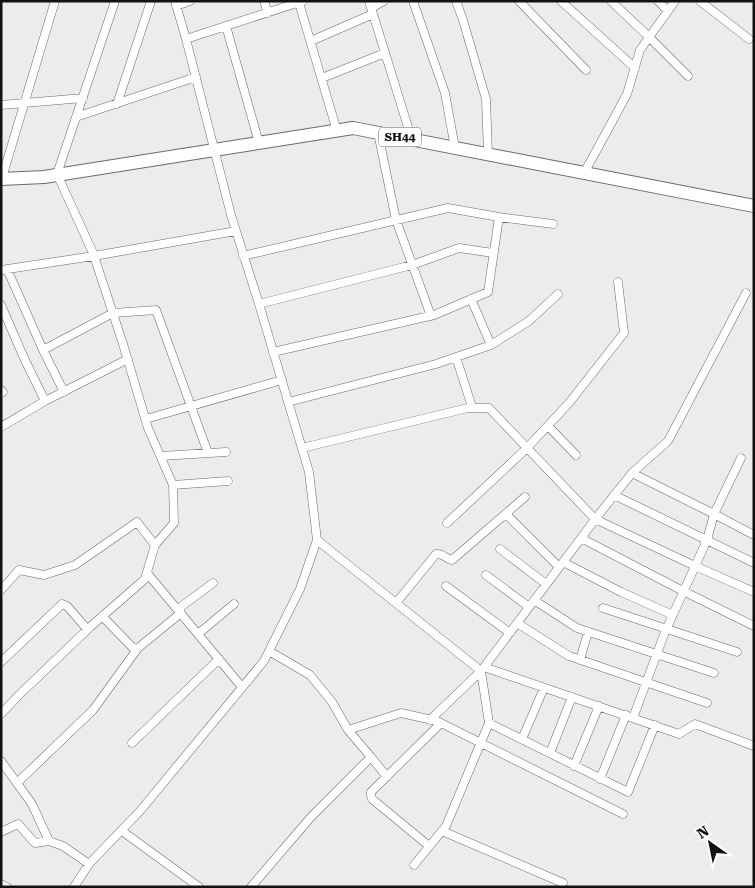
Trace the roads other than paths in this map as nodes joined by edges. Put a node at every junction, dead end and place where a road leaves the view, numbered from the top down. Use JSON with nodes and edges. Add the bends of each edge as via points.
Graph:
{"nodes":[{"id":1,"x":55,"y":1,"type":"edge"},
{"id":2,"x":115,"y":1,"type":"edge"},
{"id":3,"x":152,"y":1,"type":"edge"},
{"id":4,"x":190,"y":1,"type":"edge"},
{"id":5,"x":264,"y":1,"type":"edge"},
{"id":6,"x":384,"y":1,"type":"edge"},
{"id":7,"x":413,"y":1,"type":"edge"},
{"id":8,"x":456,"y":1,"type":"edge"},
{"id":9,"x":519,"y":1,"type":"edge"},
{"id":10,"x":561,"y":1,"type":"edge"},
{"id":11,"x":610,"y":1,"type":"edge"},
{"id":12,"x":658,"y":1,"type":"edge"},
{"id":13,"x":675,"y":1,"type":"edge"},
{"id":14,"x":700,"y":1,"type":"edge"},
{"id":15,"x":301,"y":2,"type":"edge"},
{"id":16,"x":176,"y":3,"type":"edge"},
{"id":17,"x":371,"y":8,"type":"edge"},
{"id":18,"x":668,"y":11,"type":"junction"},
{"id":19,"x":268,"y":13,"type":"junction"},
{"id":20,"x":226,"y":26,"type":"junction"},
{"id":21,"x":649,"y":37,"type":"junction"},
{"id":22,"x":186,"y":39,"type":"junction"},
{"id":23,"x":749,"y":39,"type":"dead end"},
{"id":24,"x":311,"y":41,"type":"junction"},
{"id":25,"x":385,"y":53,"type":"junction"},
{"id":26,"x":635,"y":68,"type":"junction"},
{"id":27,"x":586,"y":70,"type":"dead end"},
{"id":28,"x":688,"y":76,"type":"dead end"},
{"id":29,"x":196,"y":77,"type":"junction"},
{"id":30,"x":322,"y":78,"type":"junction"},
{"id":31,"x":83,"y":98,"type":"junction"},
{"id":32,"x":1,"y":104,"type":"edge"},
{"id":33,"x":25,"y":104,"type":"junction"},
{"id":34,"x":117,"y":104,"type":"junction"},
{"id":35,"x":76,"y":117,"type":"junction"},
{"id":36,"x":338,"y":131,"type":"junction"},
{"id":37,"x":378,"y":133,"type":"junction"},
{"id":38,"x":412,"y":140,"type":"junction"},
{"id":39,"x":259,"y":143,"type":"junction"},
{"id":40,"x":455,"y":148,"type":"junction"},
{"id":41,"x":214,"y":150,"type":"junction"},
{"id":42,"x":488,"y":154,"type":"junction"},
{"id":43,"x":584,"y":173,"type":"junction"},
{"id":44,"x":57,"y":174,"type":"junction"},
{"id":45,"x":1,"y":182,"type":"edge"},
{"id":46,"x":754,"y":206,"type":"edge"},
{"id":47,"x":498,"y":217,"type":"junction"},
{"id":48,"x":396,"y":220,"type":"junction"},
{"id":49,"x":553,"y":224,"type":"dead end"},
{"id":50,"x":236,"y":231,"type":"junction"},
{"id":51,"x":493,"y":254,"type":"junction"},
{"id":52,"x":94,"y":256,"type":"junction"},
{"id":53,"x":243,"y":256,"type":"junction"},
{"id":54,"x":412,"y":265,"type":"junction"},
{"id":55,"x":4,"y":270,"type":"edge"},
{"id":56,"x":618,"y":282,"type":"dead end"},
{"id":57,"x":746,"y":293,"type":"dead end"},
{"id":58,"x":558,"y":294,"type":"dead end"},
{"id":59,"x":471,"y":299,"type":"junction"},
{"id":60,"x":259,"y":304,"type":"junction"},
{"id":61,"x":2,"y":310,"type":"edge"},
{"id":62,"x":113,"y":313,"type":"junction"},
{"id":63,"x":431,"y":316,"type":"junction"},
{"id":64,"x":491,"y":345,"type":"junction"},
{"id":65,"x":43,"y":350,"type":"junction"},
{"id":66,"x":273,"y":352,"type":"junction"},
{"id":67,"x":456,"y":357,"type":"junction"},
{"id":68,"x":128,"y":359,"type":"junction"},
{"id":69,"x":282,"y":380,"type":"junction"},
{"id":70,"x":64,"y":392,"type":"junction"},
{"id":71,"x":45,"y":401,"type":"junction"},
{"id":72,"x":288,"y":402,"type":"junction"},
{"id":73,"x":191,"y":406,"type":"junction"},
{"id":74,"x":468,"y":408,"type":"junction"},
{"id":75,"x":146,"y":419,"type":"junction"},
{"id":76,"x":548,"y":426,"type":"junction"},
{"id":77,"x":1,"y":427,"type":"edge"},
{"id":78,"x":302,"y":448,"type":"junction"},
{"id":79,"x":527,"y":448,"type":"junction"},
{"id":80,"x":226,"y":452,"type":"dead end"},
{"id":81,"x":208,"y":454,"type":"junction"},
{"id":82,"x":576,"y":455,"type":"dead end"},
{"id":83,"x":161,"y":456,"type":"junction"},
{"id":84,"x":741,"y":458,"type":"dead end"},
{"id":85,"x":632,"y":473,"type":"junction"},
{"id":86,"x":228,"y":481,"type":"dead end"},
{"id":87,"x":173,"y":486,"type":"junction"},
{"id":88,"x":614,"y":495,"type":"junction"},
{"id":89,"x":525,"y":498,"type":"dead end"},
{"id":90,"x":506,"y":514,"type":"junction"},
{"id":91,"x":714,"y":514,"type":"junction"},
{"id":92,"x":594,"y":519,"type":"junction"},
{"id":93,"x":447,"y":523,"type":"dead end"},
{"id":94,"x":754,"y":535,"type":"edge"},
{"id":95,"x":581,"y":538,"type":"junction"},
{"id":96,"x":317,"y":540,"type":"junction"},
{"id":97,"x":707,"y":540,"type":"junction"},
{"id":98,"x":155,"y":545,"type":"junction"},
{"id":99,"x":500,"y":549,"type":"dead end"},
{"id":100,"x":754,"y":563,"type":"edge"},
{"id":101,"x":561,"y":564,"type":"junction"},
{"id":102,"x":695,"y":566,"type":"junction"},
{"id":103,"x":147,"y":573,"type":"junction"},
{"id":104,"x":486,"y":575,"type":"dead end"},
{"id":105,"x":214,"y":583,"type":"dead end"},
{"id":106,"x":546,"y":584,"type":"junction"},
{"id":107,"x":2,"y":586,"type":"edge"},
{"id":108,"x":446,"y":586,"type":"dead end"},
{"id":109,"x":684,"y":591,"type":"junction"},
{"id":110,"x":754,"y":592,"type":"edge"},
{"id":111,"x":396,"y":603,"type":"junction"},
{"id":112,"x":532,"y":603,"type":"junction"},
{"id":113,"x":234,"y":604,"type":"dead end"},
{"id":114,"x":603,"y":608,"type":"dead end"},
{"id":115,"x":179,"y":611,"type":"junction"},
{"id":116,"x":673,"y":615,"type":"junction"},
{"id":117,"x":102,"y":616,"type":"junction"},
{"id":118,"x":517,"y":624,"type":"junction"},
{"id":119,"x":754,"y":626,"type":"edge"},
{"id":120,"x":666,"y":628,"type":"junction"},
{"id":121,"x":87,"y":629,"type":"junction"},
{"id":122,"x":510,"y":632,"type":"junction"},
{"id":123,"x":588,"y":632,"type":"junction"},
{"id":124,"x":198,"y":634,"type":"junction"},
{"id":125,"x":138,"y":648,"type":"junction"},
{"id":126,"x":269,"y":651,"type":"junction"},
{"id":127,"x":737,"y":652,"type":"dead end"},
{"id":128,"x":656,"y":654,"type":"junction"},
{"id":129,"x":219,"y":659,"type":"junction"},
{"id":130,"x":580,"y":660,"type":"junction"},
{"id":131,"x":1,"y":662,"type":"edge"},
{"id":132,"x":483,"y":669,"type":"junction"},
{"id":133,"x":714,"y":673,"type":"dead end"},
{"id":134,"x":646,"y":683,"type":"junction"},
{"id":135,"x":242,"y":687,"type":"junction"},
{"id":136,"x":544,"y":688,"type":"junction"},
{"id":137,"x":572,"y":697,"type":"junction"},
{"id":138,"x":707,"y":703,"type":"dead end"},
{"id":139,"x":599,"y":706,"type":"junction"},
{"id":140,"x":1,"y":714,"type":"edge"},
{"id":141,"x":629,"y":717,"type":"junction"},
{"id":142,"x":430,"y":720,"type":"junction"},
{"id":143,"x":440,"y":723,"type":"junction"},
{"id":144,"x":489,"y":723,"type":"junction"},
{"id":145,"x":655,"y":725,"type":"junction"},
{"id":146,"x":348,"y":730,"type":"junction"},
{"id":147,"x":522,"y":739,"type":"junction"},
{"id":148,"x":132,"y":743,"type":"dead end"},
{"id":149,"x":480,"y":744,"type":"junction"},
{"id":150,"x":754,"y":746,"type":"edge"},
{"id":151,"x":550,"y":753,"type":"junction"},
{"id":152,"x":371,"y":757,"type":"junction"},
{"id":153,"x":1,"y":761,"type":"edge"},
{"id":154,"x":574,"y":766,"type":"junction"},
{"id":155,"x":387,"y":777,"type":"junction"},
{"id":156,"x":600,"y":778,"type":"junction"},
{"id":157,"x":17,"y":782,"type":"junction"},
{"id":158,"x":623,"y":814,"type":"dead end"},
{"id":159,"x":122,"y":831,"type":"junction"},
{"id":160,"x":442,"y":831,"type":"junction"},
{"id":161,"x":1,"y":832,"type":"edge"},
{"id":162,"x":49,"y":841,"type":"junction"},
{"id":163,"x":429,"y":846,"type":"junction"},
{"id":164,"x":89,"y":864,"type":"junction"},
{"id":165,"x":414,"y":865,"type":"dead end"},
{"id":166,"x":563,"y":883,"type":"dead end"},
{"id":167,"x":1,"y":884,"type":"edge"},
{"id":168,"x":7,"y":887,"type":"edge"},
{"id":169,"x":74,"y":887,"type":"edge"},
{"id":170,"x":199,"y":887,"type":"edge"},
{"id":171,"x":251,"y":887,"type":"edge"}],
"edges":[{"from":1,"to":33,"type":"street"},
{"from":2,"to":31,"type":"street"},
{"from":3,"to":34,"type":"street"},
{"from":4,"to":16,"type":"street"},
{"from":5,"to":19,"type":"street"},
{"from":6,"to":17,"type":"street"},
{"from":7,"to":40,"type":"street","via":[[445,93]]},
{"from":8,"to":42,"type":"street","via":[[486,99]]},
{"from":9,"to":27,"type":"street"},
{"from":10,"to":26,"type":"street"},
{"from":11,"to":21,"type":"street"},
{"from":12,"to":18,"type":"street"},
{"from":13,"to":18,"type":"street"},
{"from":14,"to":23,"type":"street"},
{"from":15,"to":19,"type":"street"},
{"from":15,"to":24,"type":"street"},
{"from":16,"to":22,"type":"street"},
{"from":17,"to":24,"type":"street"},
{"from":17,"to":25,"type":"street"},
{"from":18,"to":21,"type":"street"},
{"from":19,"to":20,"type":"street"},
{"from":20,"to":22,"type":"street"},
{"from":20,"to":39,"type":"street"},
{"from":21,"to":26,"type":"street","via":[[640,50]]},
{"from":21,"to":28,"type":"street"},
{"from":22,"to":29,"type":"street"},
{"from":24,"to":30,"type":"street"},
{"from":25,"to":30,"type":"street"},
{"from":25,"to":38,"type":"street"},
{"from":26,"to":43,"type":"street","via":[[627,94]]},
{"from":29,"to":34,"type":"street"},
{"from":29,"to":41,"type":"street"},
{"from":30,"to":36,"type":"street"},
{"from":31,"to":33,"type":"street"},
{"from":31,"to":35,"type":"street"},
{"from":32,"to":33,"type":"street"},
{"from":33,"to":45,"type":"street"},
{"from":34,"to":35,"type":"street"},
{"from":35,"to":44,"type":"street"},
{"from":36,"to":37,"type":"main road","number":"SH44","via":[[353,128]]},
{"from":36,"to":39,"type":"main road","number":"SH44"},
{"from":37,"to":38,"type":"main road","number":"SH44"},
{"from":37,"to":48,"type":"street"},
{"from":38,"to":40,"type":"main road","number":"SH44"},
{"from":39,"to":41,"type":"main road","number":"SH44"},
{"from":40,"to":42,"type":"main road","number":"SH44"},
{"from":41,"to":44,"type":"main road","number":"SH44"},
{"from":41,"to":50,"type":"street"},
{"from":42,"to":43,"type":"main road","number":"SH44"},
{"from":43,"to":46,"type":"main road","number":"SH44"},
{"from":44,"to":45,"type":"main road","number":"SH44"},
{"from":44,"to":52,"type":"street"},
{"from":47,"to":48,"type":"street","via":[[448,208]]},
{"from":47,"to":49,"type":"street"},
{"from":47,"to":51,"type":"street"},
{"from":48,"to":53,"type":"street"},
{"from":48,"to":54,"type":"street"},
{"from":50,"to":52,"type":"street"},
{"from":50,"to":53,"type":"street"},
{"from":51,"to":54,"type":"street","via":[[459,248]]},
{"from":51,"to":59,"type":"street","via":[[488,292]]},
{"from":52,"to":55,"type":"street"},
{"from":52,"to":62,"type":"street"},
{"from":53,"to":60,"type":"street"},
{"from":54,"to":60,"type":"street"},
{"from":54,"to":63,"type":"street"},
{"from":55,"to":65,"type":"street"},
{"from":56,"to":76,"type":"street","via":[[624,332]]},
{"from":57,"to":85,"type":"street","via":[[668,441]]},
{"from":58,"to":64,"type":"street","via":[[529,320]]},
{"from":59,"to":63,"type":"street"},
{"from":59,"to":64,"type":"street"},
{"from":60,"to":66,"type":"street"},
{"from":61,"to":71,"type":"street"},
{"from":62,"to":65,"type":"street"},
{"from":62,"to":68,"type":"street"},
{"from":62,"to":73,"type":"street","via":[[156,310]]},
{"from":63,"to":66,"type":"street"},
{"from":64,"to":67,"type":"street"},
{"from":65,"to":70,"type":"street"},
{"from":66,"to":69,"type":"street"},
{"from":67,"to":72,"type":"street"},
{"from":67,"to":74,"type":"street","via":[[472,407]]},
{"from":68,"to":70,"type":"street"},
{"from":68,"to":75,"type":"street"},
{"from":69,"to":72,"type":"street"},
{"from":69,"to":73,"type":"street"},
{"from":70,"to":71,"type":"street"},
{"from":71,"to":77,"type":"street"},
{"from":72,"to":78,"type":"street"},
{"from":73,"to":75,"type":"street"},
{"from":73,"to":81,"type":"street"},
{"from":74,"to":78,"type":"street"},
{"from":74,"to":79,"type":"street","via":[[490,408]]},
{"from":75,"to":83,"type":"street"},
{"from":76,"to":79,"type":"street"},
{"from":76,"to":82,"type":"street"},
{"from":78,"to":96,"type":"street","via":[[309,472]]},
{"from":79,"to":92,"type":"street"},
{"from":79,"to":93,"type":"street"},
{"from":80,"to":81,"type":"street"},
{"from":81,"to":83,"type":"street"},
{"from":83,"to":87,"type":"street"},
{"from":84,"to":91,"type":"street"},
{"from":85,"to":88,"type":"street"},
{"from":85,"to":91,"type":"street"},
{"from":86,"to":87,"type":"street"},
{"from":87,"to":98,"type":"street","via":[[174,523]]},
{"from":88,"to":92,"type":"street"},
{"from":88,"to":97,"type":"street"},
{"from":89,"to":90,"type":"street"},
{"from":90,"to":101,"type":"street"},
{"from":90,"to":111,"type":"street","via":[[452,560],[436,554]]},
{"from":91,"to":94,"type":"street"},
{"from":91,"to":97,"type":"street"},
{"from":92,"to":95,"type":"street"},
{"from":92,"to":102,"type":"street"},
{"from":95,"to":101,"type":"street"},
{"from":95,"to":109,"type":"street"},
{"from":96,"to":111,"type":"street"},
{"from":96,"to":126,"type":"street","via":[[300,589]]},
{"from":97,"to":100,"type":"street"},
{"from":97,"to":102,"type":"street"},
{"from":98,"to":103,"type":"street"},
{"from":98,"to":107,"type":"street","via":[[137,522],[75,565],[44,575],[20,570]]},
{"from":99,"to":106,"type":"street"},
{"from":101,"to":106,"type":"street"},
{"from":101,"to":116,"type":"street"},
{"from":102,"to":109,"type":"street"},
{"from":102,"to":110,"type":"street"},
{"from":103,"to":115,"type":"street"},
{"from":103,"to":117,"type":"street","via":[[145,579]]},
{"from":104,"to":112,"type":"street"},
{"from":105,"to":115,"type":"street"},
{"from":106,"to":112,"type":"street"},
{"from":108,"to":122,"type":"street"},
{"from":109,"to":116,"type":"street"},
{"from":109,"to":119,"type":"street"},
{"from":111,"to":132,"type":"street"},
{"from":112,"to":118,"type":"street"},
{"from":112,"to":123,"type":"street"},
{"from":113,"to":124,"type":"street"},
{"from":114,"to":120,"type":"street"},
{"from":115,"to":124,"type":"street"},
{"from":115,"to":125,"type":"street"},
{"from":116,"to":120,"type":"street"},
{"from":117,"to":121,"type":"street"},
{"from":117,"to":125,"type":"street","via":[[132,648]]},
{"from":118,"to":122,"type":"street"},
{"from":118,"to":130,"type":"street"},
{"from":120,"to":127,"type":"street"},
{"from":120,"to":128,"type":"street"},
{"from":121,"to":131,"type":"street","via":[[62,604]]},
{"from":121,"to":140,"type":"street"},
{"from":122,"to":132,"type":"street"},
{"from":123,"to":128,"type":"street"},
{"from":123,"to":130,"type":"street"},
{"from":124,"to":129,"type":"street"},
{"from":125,"to":157,"type":"street","via":[[93,710]]},
{"from":126,"to":135,"type":"street","via":[[264,662]]},
{"from":126,"to":146,"type":"street","via":[[310,675],[332,702]]},
{"from":128,"to":133,"type":"street"},
{"from":128,"to":134,"type":"street"},
{"from":129,"to":135,"type":"street"},
{"from":129,"to":148,"type":"street"},
{"from":130,"to":134,"type":"street"},
{"from":132,"to":136,"type":"street"},
{"from":132,"to":142,"type":"street"},
{"from":132,"to":144,"type":"street"},
{"from":134,"to":138,"type":"street"},
{"from":134,"to":141,"type":"street"},
{"from":135,"to":159,"type":"street"},
{"from":136,"to":137,"type":"street"},
{"from":136,"to":147,"type":"street"},
{"from":137,"to":139,"type":"street"},
{"from":137,"to":151,"type":"street"},
{"from":139,"to":141,"type":"street"},
{"from":139,"to":154,"type":"street"},
{"from":141,"to":145,"type":"street"},
{"from":141,"to":156,"type":"street"},
{"from":142,"to":143,"type":"street"},
{"from":142,"to":146,"type":"street","via":[[401,712]]},
{"from":143,"to":149,"type":"street"},
{"from":143,"to":155,"type":"street"},
{"from":144,"to":147,"type":"street"},
{"from":144,"to":149,"type":"street"},
{"from":145,"to":150,"type":"street","via":[[679,734],[695,724]]},
{"from":145,"to":156,"type":"street","via":[[628,792]]},
{"from":146,"to":152,"type":"street"},
{"from":147,"to":151,"type":"street"},
{"from":149,"to":158,"type":"street"},
{"from":149,"to":160,"type":"street"},
{"from":151,"to":154,"type":"street"},
{"from":152,"to":155,"type":"street"},
{"from":152,"to":171,"type":"street","via":[[311,817]]},
{"from":153,"to":157,"type":"street"},
{"from":154,"to":156,"type":"street"},
{"from":155,"to":163,"type":"street","via":[[371,792],[371,796]]},
{"from":157,"to":162,"type":"street","via":[[32,804]]},
{"from":159,"to":164,"type":"street"},
{"from":159,"to":170,"type":"street"},
{"from":160,"to":163,"type":"street"},
{"from":160,"to":166,"type":"street"},
{"from":161,"to":162,"type":"street","via":[[18,824],[36,843]]},
{"from":162,"to":164,"type":"street","via":[[63,846]]},
{"from":163,"to":165,"type":"street"},
{"from":164,"to":169,"type":"street"},
{"from":167,"to":168,"type":"street"}]}
